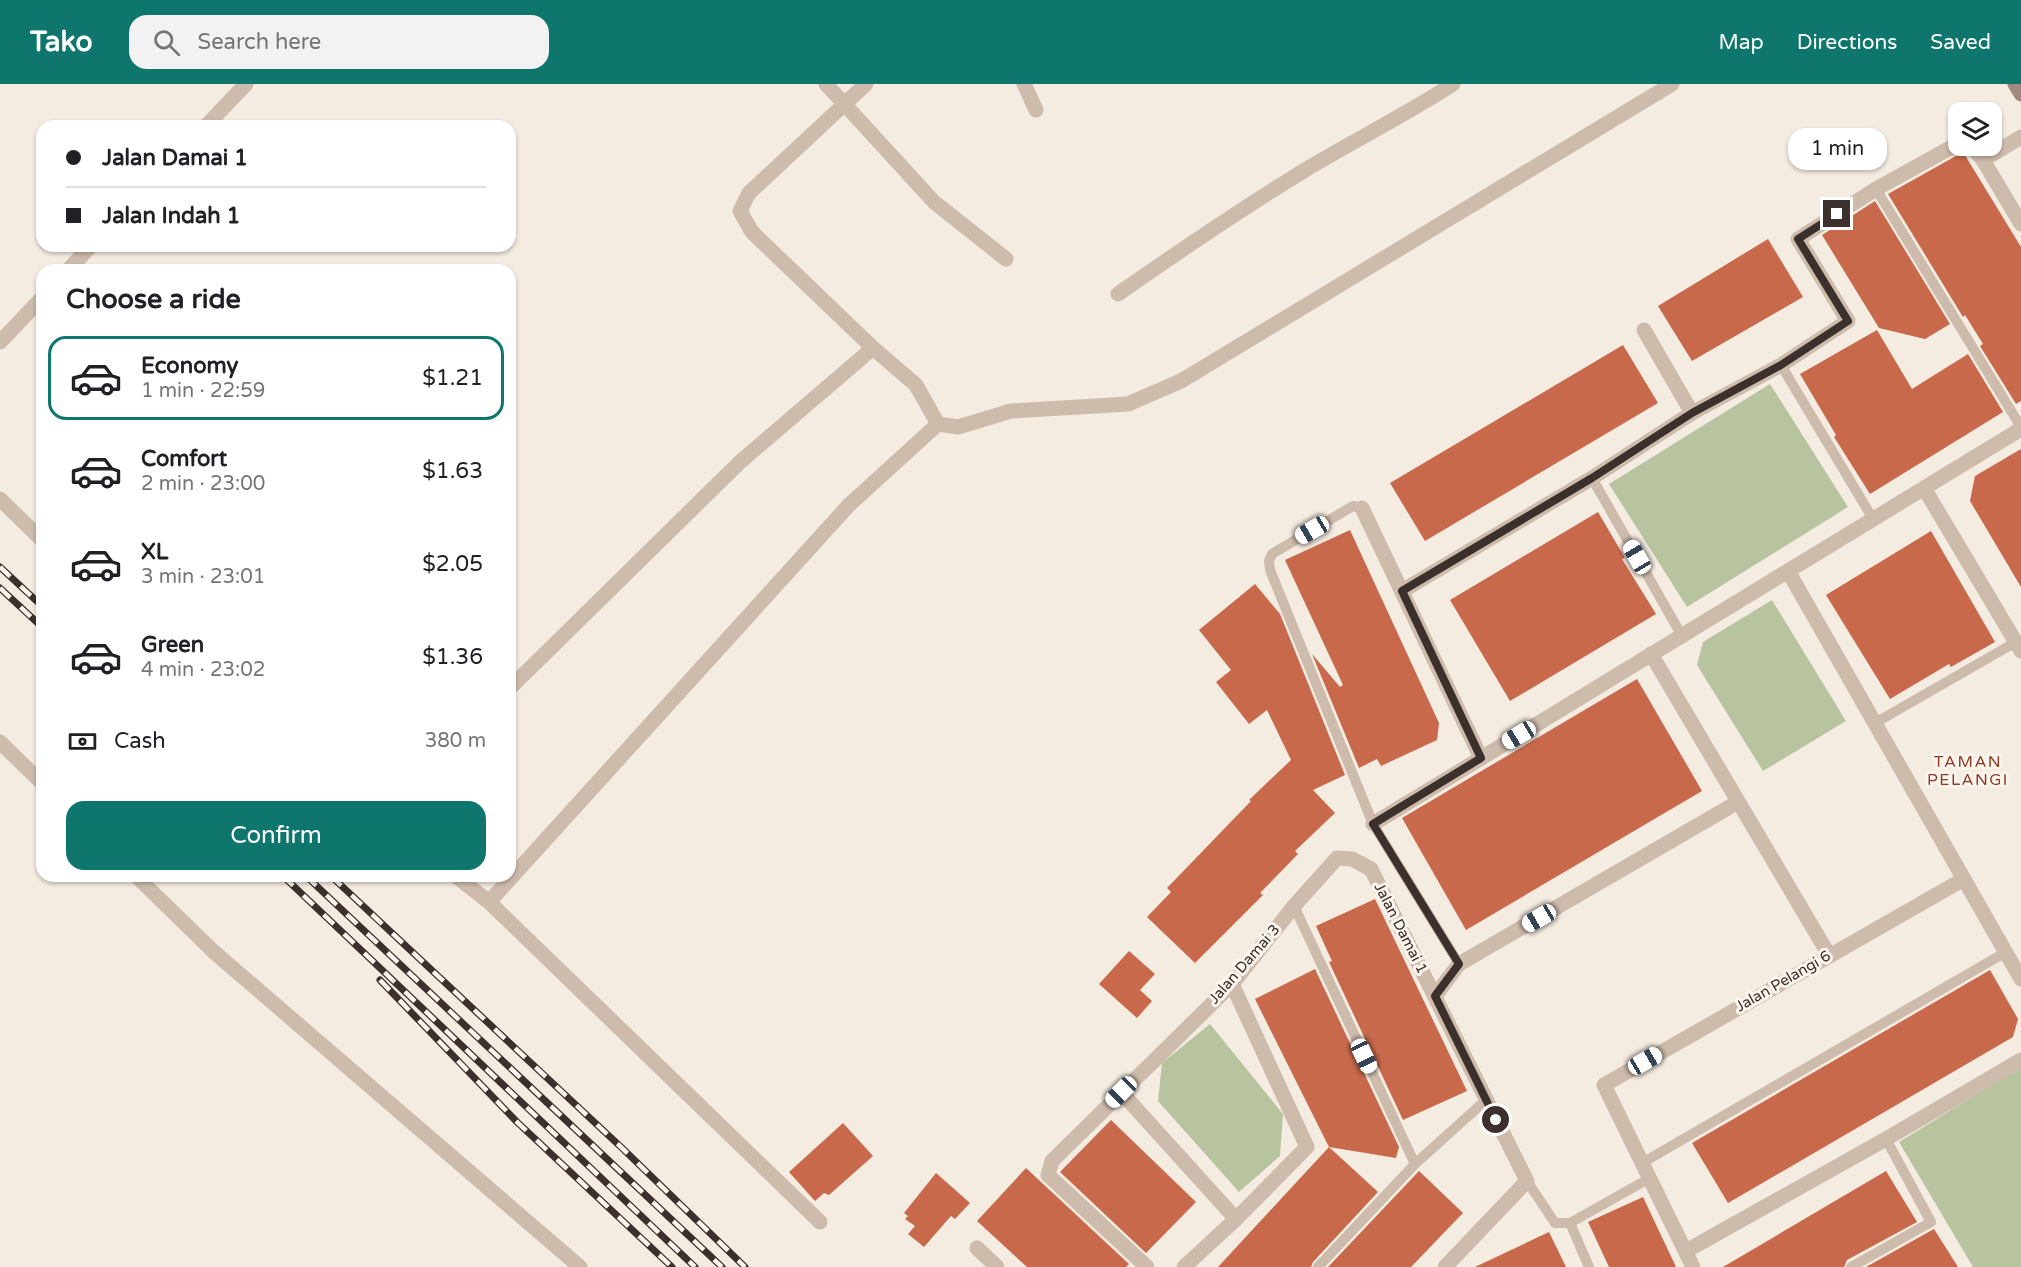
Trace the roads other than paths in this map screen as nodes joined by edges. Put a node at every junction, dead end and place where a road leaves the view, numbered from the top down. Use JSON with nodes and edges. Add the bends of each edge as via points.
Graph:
{"nodes":[{"id":1,"x":246,"y":84,"type":"edge"},
{"id":2,"x":826,"y":84,"type":"edge"},
{"id":3,"x":866,"y":84,"type":"edge"},
{"id":4,"x":1024,"y":84,"type":"edge"},
{"id":5,"x":1453,"y":84,"type":"edge"},
{"id":6,"x":1672,"y":84,"type":"edge"},
{"id":7,"x":2015,"y":84,"type":"edge"},
{"id":8,"x":2021,"y":94,"type":"edge"},
{"id":9,"x":846,"y":104,"type":"junction"},
{"id":10,"x":1036,"y":110,"type":"dead end"},
{"id":11,"x":212,"y":120,"type":"edge"},
{"id":12,"x":2021,"y":137,"type":"edge"},
{"id":13,"x":1948,"y":149,"type":"edge"},
{"id":14,"x":1980,"y":156,"type":"edge"},
{"id":15,"x":1983,"y":160,"type":"junction"},
{"id":16,"x":1876,"y":189,"type":"junction"},
{"id":17,"x":2021,"y":224,"type":"edge"},
{"id":18,"x":85,"y":252,"type":"edge"},
{"id":19,"x":1006,"y":259,"type":"dead end"},
{"id":20,"x":74,"y":264,"type":"edge"},
{"id":21,"x":1118,"y":294,"type":"dead end"},
{"id":22,"x":36,"y":304,"type":"edge"},
{"id":23,"x":1644,"y":330,"type":"dead end"},
{"id":24,"x":0,"y":342,"type":"edge"},
{"id":25,"x":873,"y":348,"type":"junction"},
{"id":26,"x":1781,"y":365,"type":"junction"},
{"id":27,"x":1692,"y":413,"type":"junction"},
{"id":28,"x":938,"y":424,"type":"junction"},
{"id":29,"x":2021,"y":428,"type":"edge"},
{"id":30,"x":1592,"y":478,"type":"junction"},
{"id":31,"x":1924,"y":488,"type":"junction"},
{"id":32,"x":0,"y":499,"type":"edge"},
{"id":33,"x":1362,"y":508,"type":"joint"},
{"id":34,"x":1873,"y":519,"type":"junction"},
{"id":35,"x":36,"y":534,"type":"edge"},
{"id":36,"x":1788,"y":571,"type":"junction"},
{"id":37,"x":1402,"y":591,"type":"junction"},
{"id":38,"x":1682,"y":636,"type":"junction"},
{"id":39,"x":2018,"y":646,"type":"edge"},
{"id":40,"x":1651,"y":654,"type":"junction"},
{"id":41,"x":516,"y":682,"type":"edge"},
{"id":42,"x":1875,"y":723,"type":"junction"},
{"id":43,"x":0,"y":742,"type":"edge"},
{"id":44,"x":1481,"y":758,"type":"junction"},
{"id":45,"x":36,"y":777,"type":"edge"},
{"id":46,"x":1738,"y":802,"type":"junction"},
{"id":47,"x":1373,"y":824,"type":"junction"},
{"id":48,"x":1337,"y":858,"type":"joint"},
{"id":49,"x":516,"y":872,"type":"edge"},
{"id":50,"x":1964,"y":879,"type":"junction"},
{"id":51,"x":142,"y":882,"type":"edge"},
{"id":52,"x":464,"y":882,"type":"edge"},
{"id":53,"x":507,"y":882,"type":"edge"},
{"id":54,"x":489,"y":902,"type":"junction"},
{"id":55,"x":1294,"y":906,"type":"junction"},
{"id":56,"x":2006,"y":952,"type":"junction"},
{"id":57,"x":1829,"y":955,"type":"junction"},
{"id":58,"x":1459,"y":964,"type":"junction"},
{"id":59,"x":2021,"y":979,"type":"edge"},
{"id":60,"x":1232,"y":984,"type":"junction"},
{"id":61,"x":1435,"y":996,"type":"junction"},
{"id":62,"x":2021,"y":1060,"type":"edge"},
{"id":63,"x":1121,"y":1092,"type":"junction"},
{"id":64,"x":1486,"y":1100,"type":"junction"},
{"id":65,"x":1886,"y":1139,"type":"junction"},
{"id":66,"x":1642,"y":1162,"type":"junction"},
{"id":67,"x":1415,"y":1164,"type":"junction"},
{"id":68,"x":1650,"y":1178,"type":"junction"},
{"id":69,"x":1527,"y":1181,"type":"junction"},
{"id":70,"x":1236,"y":1219,"type":"junction"},
{"id":71,"x":820,"y":1222,"type":"dead end"},
{"id":72,"x":1570,"y":1223,"type":"junction"},
{"id":73,"x":977,"y":1248,"type":"dead end"},
{"id":74,"x":1686,"y":1251,"type":"junction"},
{"id":75,"x":580,"y":1267,"type":"edge"},
{"id":76,"x":997,"y":1267,"type":"edge"},
{"id":77,"x":1148,"y":1267,"type":"edge"},
{"id":78,"x":1184,"y":1267,"type":"edge"},
{"id":79,"x":1318,"y":1267,"type":"edge"},
{"id":80,"x":1445,"y":1267,"type":"edge"},
{"id":81,"x":1590,"y":1267,"type":"edge"},
{"id":82,"x":1693,"y":1267,"type":"edge"},
{"id":83,"x":1851,"y":1267,"type":"edge"}],
"edges":[{"from":1,"to":11,"type":"street"},
{"from":2,"to":9,"type":"street"},
{"from":3,"to":9,"type":"street"},
{"from":4,"to":10,"type":"street"},
{"from":5,"to":21,"type":"street","via":[[1222,222]]},
{"from":6,"to":28,"type":"street","via":[[1181,381],[1128,404],[1011,411],[958,427]]},
{"from":7,"to":8,"type":"street"},
{"from":9,"to":19,"type":"street","via":[[934,202]]},
{"from":9,"to":25,"type":"street","via":[[749,193],[741,212],[752,232]]},
{"from":12,"to":15,"type":"street"},
{"from":13,"to":16,"type":"street"},
{"from":14,"to":15,"type":"street"},
{"from":15,"to":17,"type":"street"},
{"from":16,"to":26,"type":"street","via":[[1798,239],[1848,321]]},
{"from":16,"to":29,"type":"lane"},
{"from":18,"to":20,"type":"street"},
{"from":22,"to":24,"type":"street"},
{"from":23,"to":27,"type":"street"},
{"from":25,"to":28,"type":"street","via":[[916,385]]},
{"from":25,"to":41,"type":"street","via":[[741,462]]},
{"from":26,"to":27,"type":"street"},
{"from":26,"to":34,"type":"lane"},
{"from":27,"to":30,"type":"street"},
{"from":28,"to":49,"type":"street","via":[[849,505]]},
{"from":29,"to":31,"type":"street"},
{"from":30,"to":37,"type":"street"},
{"from":30,"to":38,"type":"lane"},
{"from":31,"to":34,"type":"street"},
{"from":31,"to":39,"type":"street"},
{"from":32,"to":35,"type":"street"},
{"from":33,"to":37,"type":"street"},
{"from":33,"to":47,"type":"lane","via":[[1353,506],[1272,554],[1269,561]]},
{"from":34,"to":36,"type":"street"},
{"from":36,"to":38,"type":"street"},
{"from":36,"to":42,"type":"street"},
{"from":37,"to":44,"type":"street"},
{"from":38,"to":40,"type":"street"},
{"from":39,"to":42,"type":"lane"},
{"from":40,"to":44,"type":"street"},
{"from":40,"to":46,"type":"street"},
{"from":42,"to":50,"type":"street"},
{"from":43,"to":45,"type":"street"},
{"from":44,"to":47,"type":"street"},
{"from":46,"to":57,"type":"street"},
{"from":46,"to":58,"type":"street"},
{"from":47,"to":58,"type":"lane"},
{"from":48,"to":55,"type":"street","name":"Jalan Damai 3"},
{"from":48,"to":61,"type":"street","name":"Jalan Damai 1","via":[[1352,859],[1371,869]]},
{"from":50,"to":56,"type":"street"},
{"from":50,"to":57,"type":"street","name":"Jalan Pelangi 6"},
{"from":51,"to":75,"type":"street","via":[[214,952]]},
{"from":52,"to":54,"type":"street"},
{"from":53,"to":54,"type":"street"},
{"from":54,"to":71,"type":"street"},
{"from":55,"to":60,"type":"street","name":"Jalan Damai 3"},
{"from":55,"to":67,"type":"lane"},
{"from":56,"to":59,"type":"street"},
{"from":56,"to":66,"type":"lane"},
{"from":57,"to":66,"type":"street","name":"Jalan Pelangi 6","via":[[1604,1085]]},
{"from":58,"to":61,"type":"street"},
{"from":60,"to":63,"type":"street","name":"Jalan Damai 3"},
{"from":60,"to":70,"type":"street","via":[[1307,1147]]},
{"from":61,"to":64,"type":"street","name":"Jalan Damai 1"},
{"from":62,"to":65,"type":"street"},
{"from":63,"to":70,"type":"street"},
{"from":63,"to":77,"type":"street","name":"Jalan Damai 3","via":[[1052,1161],[1048,1175]]},
{"from":64,"to":67,"type":"lane"},
{"from":64,"to":69,"type":"street","name":"Jalan Damai 1"},
{"from":65,"to":74,"type":"street"},
{"from":65,"to":83,"type":"lane","via":[[1931,1222]]},
{"from":66,"to":68,"type":"street"},
{"from":67,"to":79,"type":"lane"},
{"from":68,"to":72,"type":"lane"},
{"from":68,"to":74,"type":"street"},
{"from":69,"to":72,"type":"lane","via":[[1555,1223]]},
{"from":69,"to":80,"type":"street"},
{"from":70,"to":78,"type":"street"},
{"from":72,"to":81,"type":"lane"},
{"from":73,"to":76,"type":"street"},
{"from":74,"to":82,"type":"street"}]}
